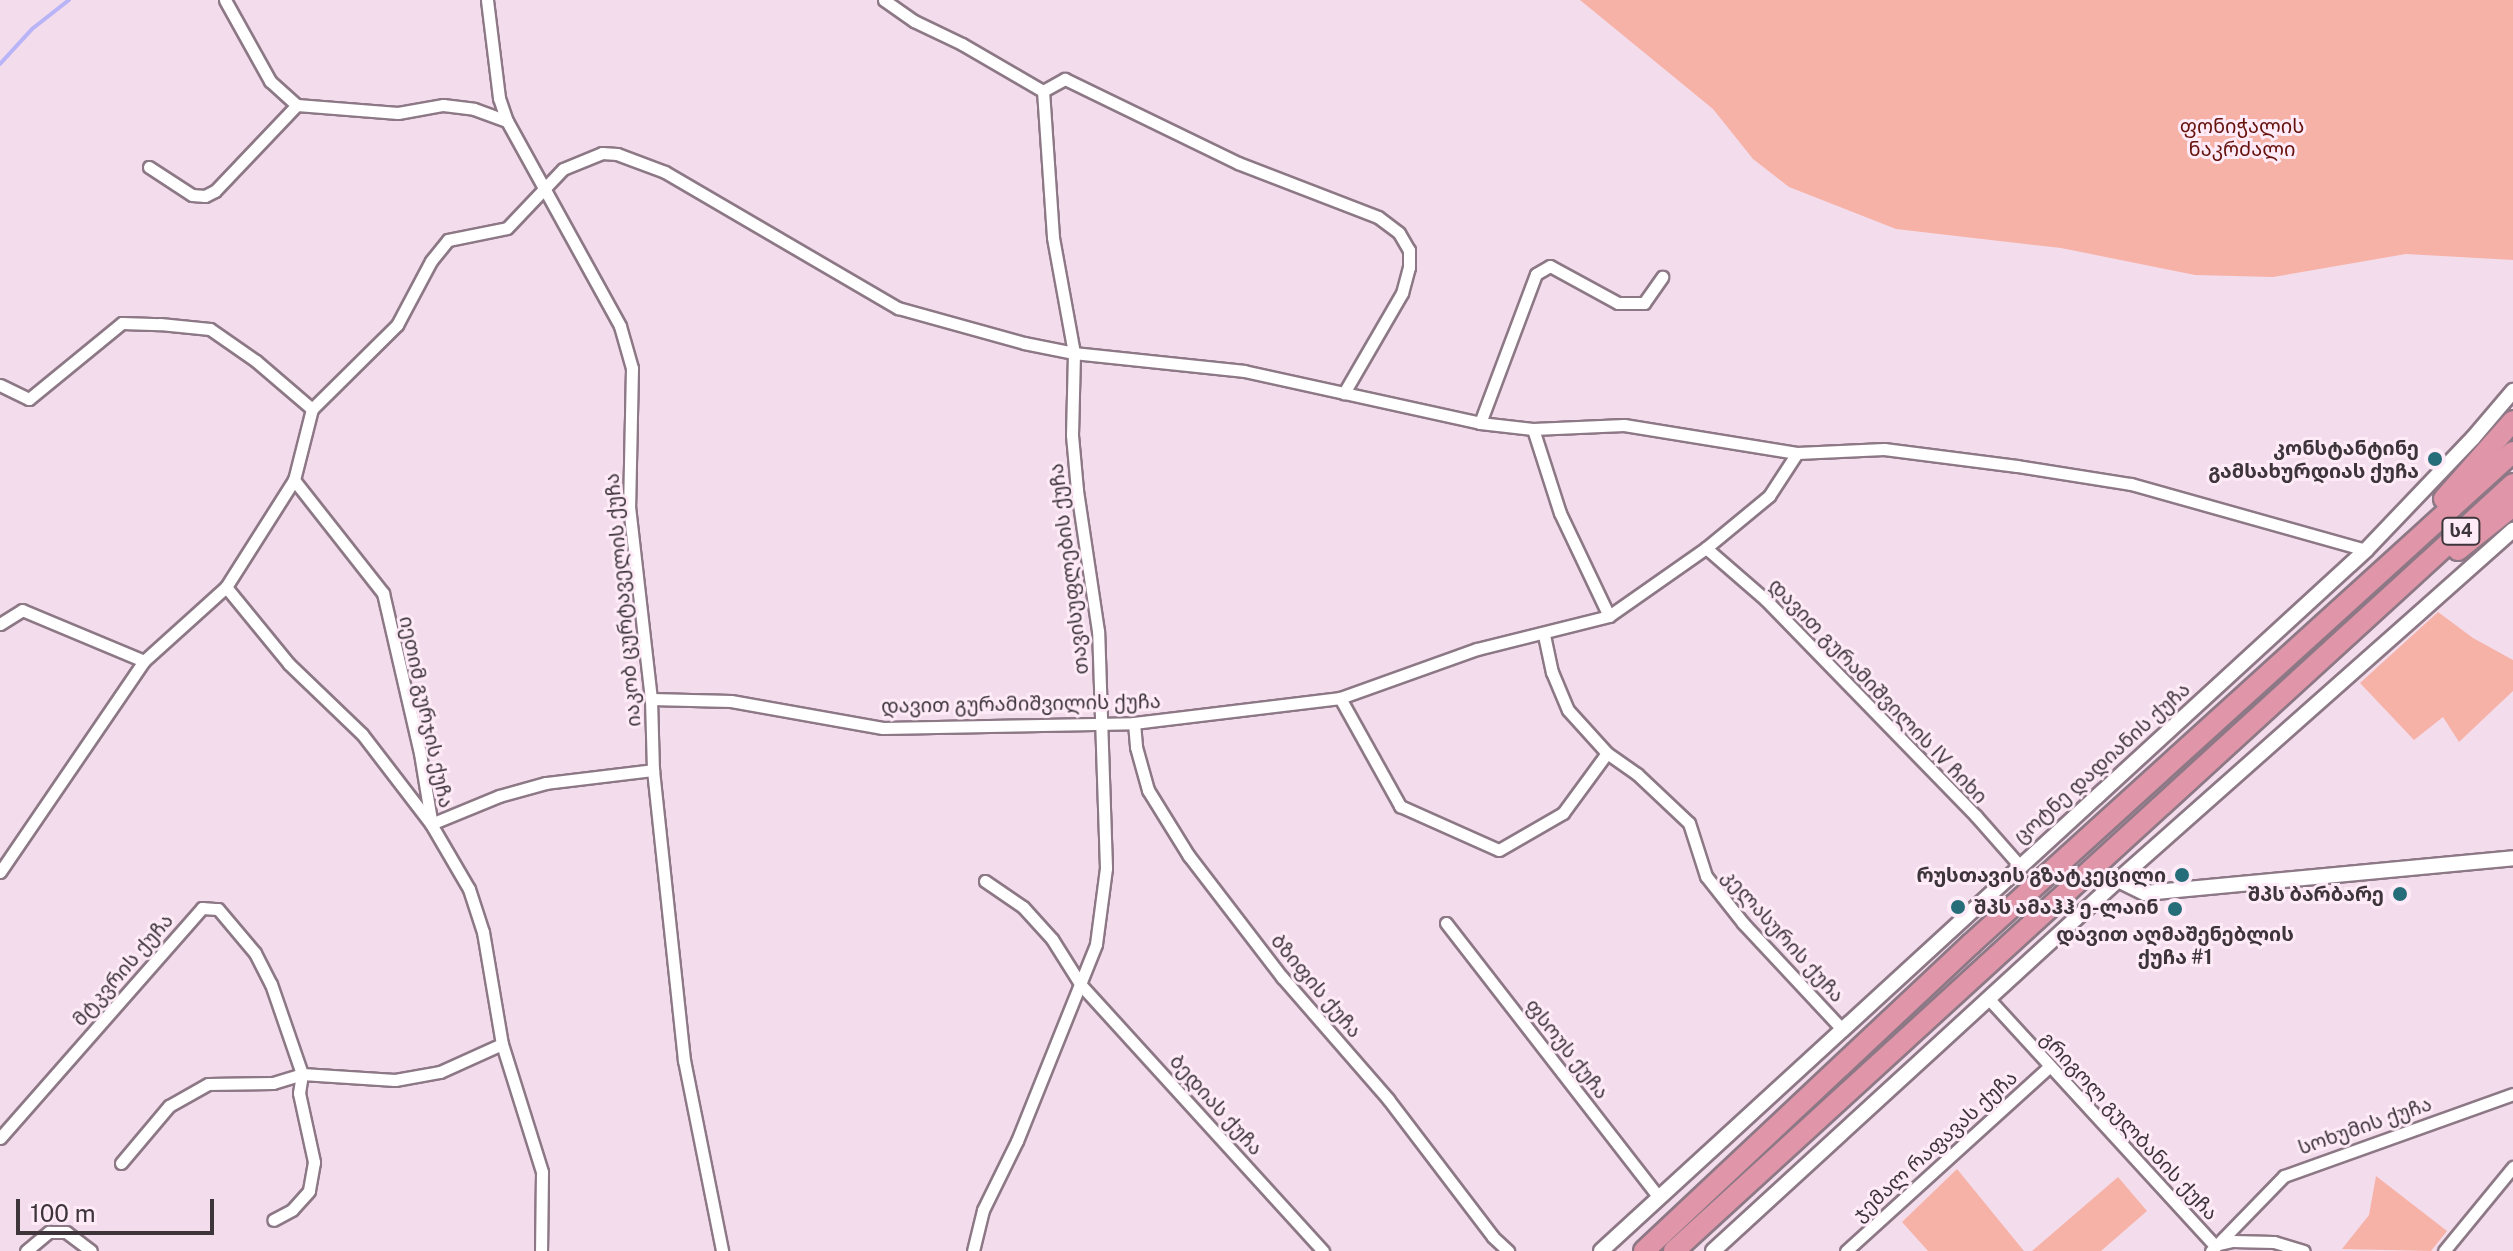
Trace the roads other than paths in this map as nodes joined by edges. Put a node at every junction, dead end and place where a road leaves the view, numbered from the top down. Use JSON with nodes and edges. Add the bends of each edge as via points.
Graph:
{"nodes":[{"id":1,"x":225,"y":0,"type":"edge"},
{"id":2,"x":487,"y":0,"type":"edge"},
{"id":3,"x":884,"y":0,"type":"edge"},
{"id":4,"x":1043,"y":91,"type":"junction"},
{"id":5,"x":297,"y":105,"type":"junction"},
{"id":6,"x":507,"y":121,"type":"junction"},
{"id":7,"x":149,"y":167,"type":"dead end"},
{"id":8,"x":544,"y":190,"type":"junction"},
{"id":9,"x":1662,"y":277,"type":"dead end"},
{"id":10,"x":1074,"y":353,"type":"junction"},
{"id":11,"x":0,"y":385,"type":"edge"},
{"id":12,"x":2513,"y":391,"type":"edge"},
{"id":13,"x":1344,"y":393,"type":"junction"},
{"id":14,"x":312,"y":409,"type":"junction"},
{"id":15,"x":2513,"y":421,"type":"edge"},
{"id":16,"x":1480,"y":423,"type":"junction"},
{"id":17,"x":1533,"y":429,"type":"junction"},
{"id":18,"x":2513,"y":452,"type":"edge"},
{"id":19,"x":1797,"y":453,"type":"junction"},
{"id":20,"x":294,"y":480,"type":"junction"},
{"id":21,"x":2513,"y":484,"type":"edge"},
{"id":22,"x":2513,"y":506,"type":"edge"},
{"id":23,"x":2513,"y":530,"type":"edge"},
{"id":24,"x":1706,"y":548,"type":"junction"},
{"id":25,"x":2366,"y":550,"type":"junction"},
{"id":26,"x":2372,"y":579,"type":"junction"},
{"id":27,"x":2410,"y":580,"type":"junction"},
{"id":28,"x":226,"y":587,"type":"junction"},
{"id":29,"x":1609,"y":616,"type":"junction"},
{"id":30,"x":0,"y":624,"type":"edge"},
{"id":31,"x":1544,"y":635,"type":"junction"},
{"id":32,"x":144,"y":661,"type":"junction"},
{"id":33,"x":1340,"y":698,"type":"junction"},
{"id":34,"x":651,"y":699,"type":"junction"},
{"id":35,"x":1101,"y":722,"type":"junction"},
{"id":36,"x":1134,"y":723,"type":"junction"},
{"id":37,"x":1607,"y":753,"type":"junction"},
{"id":38,"x":653,"y":770,"type":"junction"},
{"id":39,"x":431,"y":824,"type":"junction"},
{"id":40,"x":2513,"y":858,"type":"edge"},
{"id":41,"x":2019,"y":865,"type":"junction"},
{"id":42,"x":0,"y":872,"type":"edge"},
{"id":43,"x":2118,"y":880,"type":"junction"},
{"id":44,"x":985,"y":881,"type":"dead end"},
{"id":45,"x":1446,"y":923,"type":"dead end"},
{"id":46,"x":1081,"y":985,"type":"junction"},
{"id":47,"x":1988,"y":998,"type":"junction"},
{"id":48,"x":1841,"y":1028,"type":"junction"},
{"id":49,"x":502,"y":1044,"type":"junction"},
{"id":50,"x":2049,"y":1067,"type":"junction"},
{"id":51,"x":302,"y":1074,"type":"junction"},
{"id":52,"x":2513,"y":1094,"type":"edge"},
{"id":53,"x":0,"y":1138,"type":"edge"},
{"id":54,"x":121,"y":1163,"type":"dead end"},
{"id":55,"x":2513,"y":1167,"type":"edge"},
{"id":56,"x":1659,"y":1198,"type":"junction"},
{"id":57,"x":273,"y":1220,"type":"dead end"},
{"id":58,"x":2213,"y":1248,"type":"edge"},
{"id":59,"x":26,"y":1251,"type":"edge"},
{"id":60,"x":91,"y":1251,"type":"edge"},
{"id":61,"x":541,"y":1251,"type":"edge"},
{"id":62,"x":722,"y":1251,"type":"edge"},
{"id":63,"x":973,"y":1251,"type":"edge"},
{"id":64,"x":1323,"y":1251,"type":"edge"},
{"id":65,"x":1508,"y":1251,"type":"edge"},
{"id":66,"x":1601,"y":1251,"type":"edge"},
{"id":67,"x":1644,"y":1251,"type":"edge"},
{"id":68,"x":1674,"y":1251,"type":"edge"},
{"id":69,"x":1713,"y":1251,"type":"edge"},
{"id":70,"x":1846,"y":1251,"type":"edge"},
{"id":71,"x":2304,"y":1251,"type":"edge"},
{"id":72,"x":2444,"y":1251,"type":"edge"}],
"edges":[{"from":1,"to":5,"type":"street","via":[[270,81]]},
{"from":2,"to":6,"type":"street","via":[[499,98]]},
{"from":3,"to":4,"type":"street"},
{"from":4,"to":10,"type":"street","name":"თავისუფლების ქუჩა","via":[[1053,237]]},
{"from":4,"to":13,"type":"street","via":[[1065,79],[1238,163],[1378,217],[1399,233],[1409,250],[1402,293]]},
{"from":5,"to":6,"type":"street","via":[[398,113],[443,105]]},
{"from":5,"to":7,"type":"street","via":[[205,196],[192,195]]},
{"from":6,"to":8,"type":"street","name":"იაკობ ცურტაველის ქუჩა"},
{"from":8,"to":10,"type":"street","via":[[580,160],[617,154],[665,172],[898,308]]},
{"from":8,"to":14,"type":"street","via":[[507,228],[448,240],[397,325]]},
{"from":8,"to":34,"type":"street","name":"იაკობ ცურტაველის ქუჩა","via":[[620,326],[632,368],[629,506]]},
{"from":9,"to":16,"type":"street","via":[[1644,303],[1618,303],[1550,266],[1536,274]]},
{"from":10,"to":13,"type":"street","via":[[1244,371]]},
{"from":10,"to":35,"type":"street","name":"თავისუფლების ქუჩა","via":[[1072,435],[1098,631]]},
{"from":11,"to":14,"type":"street","via":[[29,399],[122,323],[160,324],[210,329]]},
{"from":12,"to":25,"type":"street","name":"ცოტნე დადიანის ქუჩა"},
{"from":13,"to":16,"type":"street"},
{"from":14,"to":20,"type":"street"},
{"from":15,"to":26,"type":"highway"},
{"from":16,"to":17,"type":"street"},
{"from":17,"to":19,"type":"street","via":[[1624,425]]},
{"from":17,"to":29,"type":"street","via":[[1560,513]]},
{"from":18,"to":26,"type":"highway","number":"ს4"},
{"from":19,"to":24,"type":"street","name":"დავით გურამიშვილის ქუჩა","via":[[1769,496]]},
{"from":19,"to":25,"type":"street","via":[[1884,449],[2131,484]]},
{"from":20,"to":28,"type":"street"},
{"from":20,"to":39,"type":"street","name":"იეთიმ გურჯის ქუჩა","via":[[383,593]]},
{"from":21,"to":27,"type":"highway","number":"ს4"},
{"from":22,"to":27,"type":"highway"},
{"from":23,"to":43,"type":"street"},
{"from":24,"to":29,"type":"street","name":"დავით გურამიშვილის ქუჩა"},
{"from":24,"to":41,"type":"street","name":"დავით გურამიშვილის IV ჩიხი","via":[[1766,600]]},
{"from":25,"to":41,"type":"street","name":"ცოტნე დადიანის ქუჩა"},
{"from":26,"to":67,"type":"highway","number":"ს4"},
{"from":27,"to":68,"type":"highway","number":"ს4"},
{"from":28,"to":32,"type":"street"},
{"from":28,"to":39,"type":"street","via":[[289,664],[362,734]]},
{"from":29,"to":31,"type":"street","name":"დავით გურამიშვილის ქუჩა"},
{"from":30,"to":32,"type":"street","via":[[22,610]]},
{"from":31,"to":33,"type":"street","name":"დავით გურამიშვილის ქუჩა","via":[[1477,649]]},
{"from":31,"to":37,"type":"street","name":"კელასურის ქუჩა","via":[[1568,710]]},
{"from":32,"to":42,"type":"street"},
{"from":33,"to":36,"type":"street","name":"დავით გურამიშვილის ქუჩა"},
{"from":33,"to":37,"type":"street","via":[[1400,806],[1499,850],[1563,813]]},
{"from":34,"to":35,"type":"street","name":"დავით გურამიშვილის ქუჩა","via":[[731,701],[883,728]]},
{"from":34,"to":38,"type":"street","name":"იაკობ ცურტაველის ქუჩა"},
{"from":35,"to":36,"type":"street","name":"დავით გურამიშვილის ქუჩა"},
{"from":35,"to":46,"type":"street","name":"თავისუფლების ქუჩა","via":[[1106,868],[1096,944]]},
{"from":36,"to":65,"type":"street","name":"ბზიფის ქუჩა","via":[[1148,790],[1189,856]]},
{"from":37,"to":48,"type":"street","name":"კელასურის ქუჩა","via":[[1689,823],[1706,876]]},
{"from":38,"to":39,"type":"street","via":[[546,783]]},
{"from":38,"to":62,"type":"street","name":"იაკობ ცურტაველის ქუჩა","via":[[684,1060]]},
{"from":39,"to":49,"type":"street","name":"იეთიმ გურჯის ქუჩა","via":[[469,889],[483,932]]},
{"from":40,"to":43,"type":"street","via":[[2145,893]]},
{"from":41,"to":48,"type":"street","name":"ცოტნე დადიანის ქუჩა"},
{"from":43,"to":47,"type":"street"},
{"from":44,"to":46,"type":"street","name":"ბედიას ქუჩა","via":[[1023,907],[1052,939]]},
{"from":45,"to":56,"type":"street","name":"ფსოუს ქუჩა"},
{"from":46,"to":63,"type":"street","name":"თავისუფლების ქუჩა","via":[[983,1210]]},
{"from":46,"to":64,"type":"street","name":"ბედიას ქუჩა"},
{"from":47,"to":50,"type":"street","name":"გრიგოლ გულბანის ქუჩა"},
{"from":47,"to":69,"type":"street"},
{"from":48,"to":56,"type":"street","name":"ცოტნე დადიანის ქუჩა"},
{"from":49,"to":51,"type":"street","via":[[440,1072],[395,1080]]},
{"from":49,"to":61,"type":"street","name":"იეთიმ გურჯის ქუჩა","via":[[542,1172]]},
{"from":50,"to":58,"type":"street","name":"გრიგოლ გულბანის ქუჩა"},
{"from":50,"to":70,"type":"street","name":"ჯემალ რაფავას ქუჩა"},
{"from":51,"to":53,"type":"street","name":"მტკვრის ქუჩა","via":[[255,953],[218,909],[202,908]]},
{"from":51,"to":54,"type":"street","via":[[273,1083],[208,1084],[169,1106]]},
{"from":51,"to":57,"type":"street","via":[[299,1093],[314,1162],[309,1191],[292,1210]]},
{"from":52,"to":58,"type":"street","name":"სოხუმის ქუჩა","via":[[2284,1176]]},
{"from":55,"to":72,"type":"street"},
{"from":56,"to":66,"type":"street","name":"ცოტნე დადიანის ქუჩა"},
{"from":58,"to":71,"type":"street","name":"გრიგოლ გულბანის ქუჩა","via":[[2232,1241],[2274,1242]]},
{"from":59,"to":60,"type":"street","via":[[49,1232],[66,1232]]}]}
